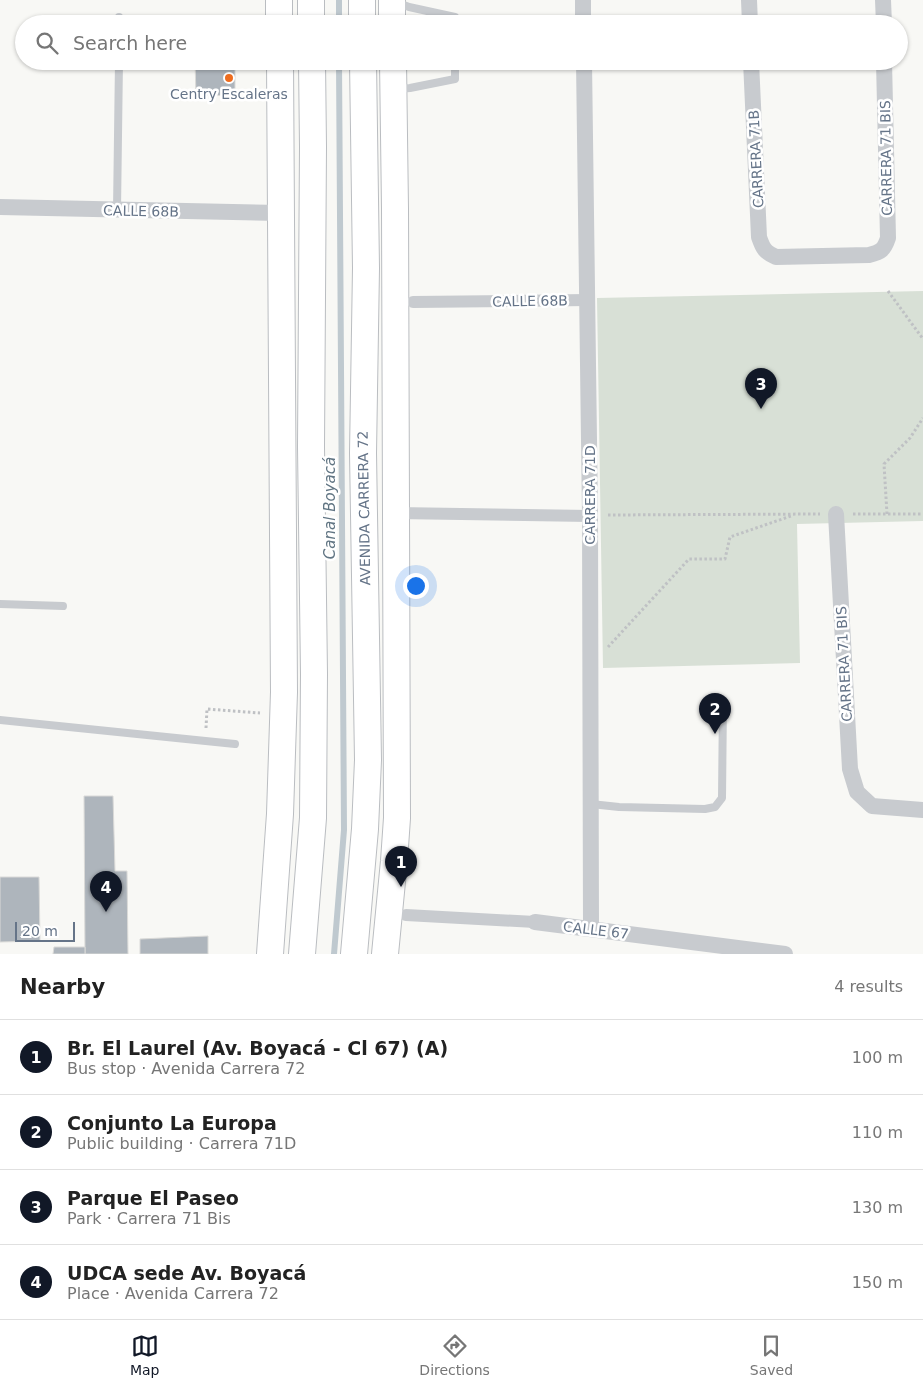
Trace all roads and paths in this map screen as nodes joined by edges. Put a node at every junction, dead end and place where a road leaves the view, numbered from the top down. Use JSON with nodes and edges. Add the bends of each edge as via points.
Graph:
{"nodes":[{"id":1,"x":279,"y":0,"type":"edge"},
{"id":2,"x":311,"y":0,"type":"edge"},
{"id":3,"x":362,"y":0,"type":"edge"},
{"id":4,"x":583,"y":0,"type":"edge"},
{"id":5,"x":749,"y":0,"type":"edge"},
{"id":6,"x":883,"y":0,"type":"edge"},
{"id":7,"x":392,"y":8,"type":"edge"},
{"id":8,"x":279,"y":15,"type":"edge"},
{"id":9,"x":311,"y":15,"type":"edge"},
{"id":10,"x":362,"y":15,"type":"edge"},
{"id":11,"x":446,"y":15,"type":"edge"},
{"id":12,"x":583,"y":15,"type":"edge"},
{"id":13,"x":750,"y":15,"type":"edge"},
{"id":14,"x":884,"y":15,"type":"edge"},
{"id":15,"x":119,"y":70,"type":"edge"},
{"id":16,"x":280,"y":70,"type":"edge"},
{"id":17,"x":312,"y":70,"type":"edge"},
{"id":18,"x":363,"y":70,"type":"edge"},
{"id":19,"x":393,"y":70,"type":"edge"},
{"id":20,"x":455,"y":70,"type":"edge"},
{"id":21,"x":584,"y":70,"type":"edge"},
{"id":22,"x":751,"y":70,"type":"edge"},
{"id":23,"x":884,"y":70,"type":"edge"},
{"id":24,"x":393,"y":89,"type":"junction"},
{"id":25,"x":0,"y":207,"type":"edge"},
{"id":26,"x":117,"y":210,"type":"junction"},
{"id":27,"x":281,"y":214,"type":"junction"},
{"id":28,"x":880,"y":252,"type":"joint"},
{"id":29,"x":888,"y":291,"type":"dead end"},
{"id":30,"x":588,"y":300,"type":"junction"},
{"id":31,"x":412,"y":302,"type":"dead end"},
{"id":32,"x":923,"y":339,"type":"edge"},
{"id":33,"x":396,"y":408,"type":"junction"},
{"id":34,"x":923,"y":418,"type":"edge"},
{"id":35,"x":363,"y":453,"type":"junction"},
{"id":36,"x":396,"y":513,"type":"junction"},
{"id":37,"x":836,"y":514,"type":"junction"},
{"id":38,"x":887,"y":514,"type":"junction"},
{"id":39,"x":923,"y":514,"type":"edge"},
{"id":40,"x":793,"y":515,"type":"junction"},
{"id":41,"x":590,"y":516,"type":"junction"},
{"id":42,"x":0,"y":604,"type":"edge"},
{"id":43,"x":62,"y":606,"type":"dead end"},
{"id":44,"x":590,"y":666,"type":"junction"},
{"id":45,"x":723,"y":701,"type":"dead end"},
{"id":46,"x":283,"y":715,"type":"junction"},
{"id":47,"x":0,"y":720,"type":"edge"},
{"id":48,"x":205,"y":741,"type":"junction"},
{"id":49,"x":235,"y":744,"type":"dead end"},
{"id":50,"x":590,"y":804,"type":"junction"},
{"id":51,"x":923,"y":810,"type":"edge"},
{"id":52,"x":406,"y":915,"type":"dead end"},
{"id":53,"x":536,"y":922,"type":"joint"},
{"id":54,"x":591,"y":929,"type":"junction"},
{"id":55,"x":270,"y":954,"type":"edge"},
{"id":56,"x":302,"y":954,"type":"edge"},
{"id":57,"x":354,"y":954,"type":"edge"},
{"id":58,"x":385,"y":954,"type":"edge"},
{"id":59,"x":785,"y":954,"type":"edge"}],
"edges":[{"from":1,"to":8,"type":"highway"},
{"from":2,"to":9,"type":"highway"},
{"from":3,"to":10,"type":"highway"},
{"from":4,"to":12,"type":"street"},
{"from":5,"to":13,"type":"street"},
{"from":6,"to":14,"type":"street"},
{"from":7,"to":11,"type":"lane","via":[[409,7]]},
{"from":15,"to":26,"type":"lane"},
{"from":16,"to":27,"type":"highway"},
{"from":17,"to":56,"type":"highway","via":[[313,808]]},
{"from":18,"to":35,"type":"highway","name":"AVENIDA CARRERA 72","via":[[366,268]]},
{"from":19,"to":24,"type":"highway"},
{"from":20,"to":24,"type":"lane","via":[[455,79]]},
{"from":21,"to":30,"type":"street","name":"CARRERA 71D"},
{"from":22,"to":28,"type":"street","name":"CARRERA 71B","via":[[759,237],[763,248],[776,257]]},
{"from":23,"to":28,"type":"street","name":"CARRERA 71 BIS","via":[[888,238]]},
{"from":24,"to":33,"type":"highway"},
{"from":25,"to":26,"type":"street","name":"CALLE 68B"},
{"from":26,"to":27,"type":"street","name":"CALLE 68B"},
{"from":27,"to":46,"type":"highway"},
{"from":29,"to":32,"type":"path"},
{"from":30,"to":31,"type":"street","name":"CALLE 68B"},
{"from":30,"to":41,"type":"street","name":"CARRERA 71D"},
{"from":33,"to":35,"type":"highway"},
{"from":33,"to":36,"type":"highway"},
{"from":34,"to":38,"type":"path","via":[[910,438],[884,464]]},
{"from":35,"to":57,"type":"highway","name":"AVENIDA CARRERA 72","via":[[368,760]]},
{"from":36,"to":41,"type":"street"},
{"from":36,"to":58,"type":"highway","via":[[397,818]]},
{"from":37,"to":38,"type":"path"},
{"from":37,"to":40,"type":"path"},
{"from":37,"to":51,"type":"street","name":"CARRERA 71 BIS","via":[[850,769],[857,792],[872,806]]},
{"from":38,"to":39,"type":"path"},
{"from":40,"to":41,"type":"path"},
{"from":40,"to":44,"type":"path","via":[[730,537],[725,559],[689,559]]},
{"from":41,"to":44,"type":"street","name":"CARRERA 71D"},
{"from":42,"to":43,"type":"lane"},
{"from":44,"to":50,"type":"street","name":"CARRERA 71D"},
{"from":45,"to":50,"type":"lane","via":[[722,798],[715,807]]},
{"from":46,"to":48,"type":"path","via":[[207,709]]},
{"from":46,"to":55,"type":"highway"},
{"from":47,"to":48,"type":"lane"},
{"from":48,"to":49,"type":"lane"},
{"from":50,"to":54,"type":"street","name":"CARRERA 71D"},
{"from":52,"to":53,"type":"street","name":"CALLE 67"},
{"from":53,"to":54,"type":"street","name":"CALLE 67"},
{"from":54,"to":59,"type":"street","name":"CALLE 67"}]}
